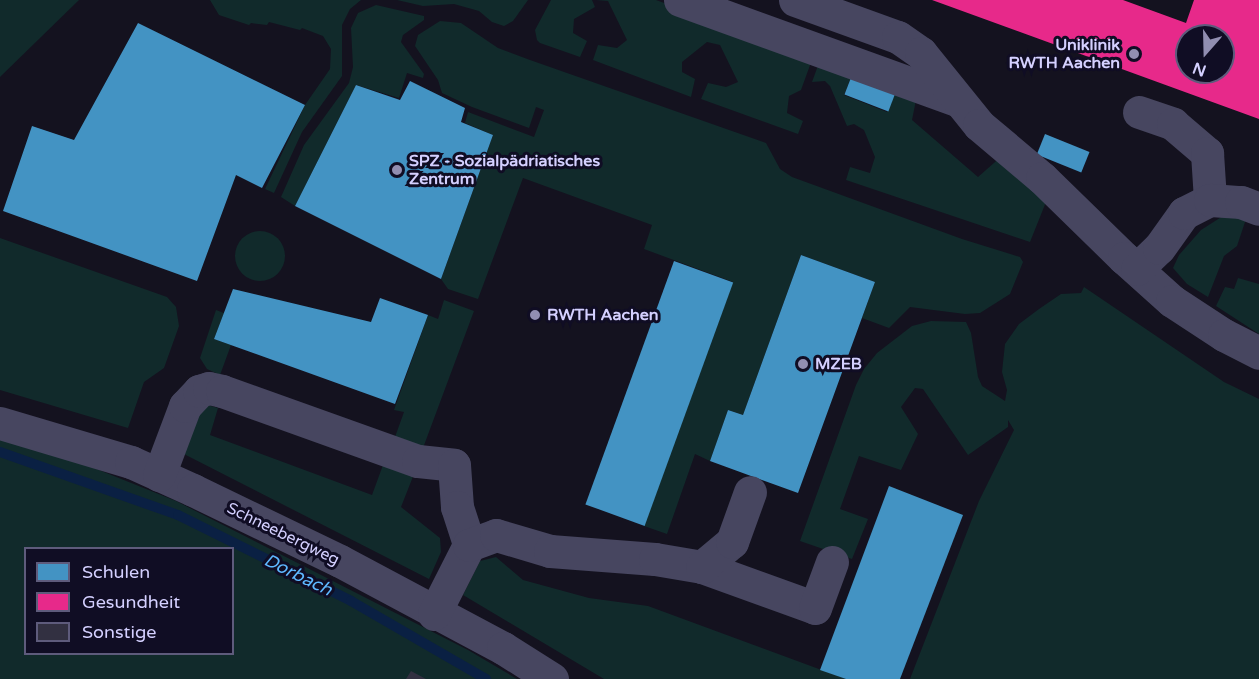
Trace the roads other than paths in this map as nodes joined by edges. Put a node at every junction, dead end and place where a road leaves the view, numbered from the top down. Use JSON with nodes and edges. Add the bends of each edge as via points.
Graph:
{"nodes":[{"id":1,"x":680,"y":0,"type":"edge"},
{"id":2,"x":795,"y":0,"type":"edge"},
{"id":3,"x":957,"y":100,"type":"junction"},
{"id":4,"x":1139,"y":112,"type":"dead end"},
{"id":5,"x":1210,"y":200,"type":"junction"},
{"id":6,"x":1259,"y":209,"type":"edge"},
{"id":7,"x":1137,"y":269,"type":"junction"},
{"id":8,"x":1259,"y":353,"type":"edge"},
{"id":9,"x":0,"y":423,"type":"edge"},
{"id":10,"x":159,"y":475,"type":"junction"},
{"id":11,"x":750,"y":492,"type":"dead end"},
{"id":12,"x":469,"y":545,"type":"junction"},
{"id":13,"x":832,"y":562,"type":"dead end"},
{"id":14,"x":702,"y":567,"type":"junction"},
{"id":15,"x":434,"y":614,"type":"junction"},
{"id":16,"x":552,"y":679,"type":"edge"}],
"edges":[{"from":1,"to":3,"type":"street"},
{"from":2,"to":3,"type":"street","via":[[898,37],[921,53]]},
{"from":3,"to":7,"type":"street","via":[[979,125],[1042,178]]},
{"from":4,"to":5,"type":"street","via":[[1173,124],[1207,153]]},
{"from":5,"to":6,"type":"street","via":[[1241,202]]},
{"from":5,"to":7,"type":"street","via":[[1184,213],[1159,248]]},
{"from":7,"to":8,"type":"street","via":[[1172,301]]},
{"from":9,"to":10,"type":"street","name":"Schneebergweg","via":[[131,462]]},
{"from":10,"to":12,"type":"street","via":[[185,406],[199,391],[209,388],[418,461],[454,465],[457,507]]},
{"from":10,"to":15,"type":"street","name":"Schneebergweg","via":[[339,561]]},
{"from":11,"to":14,"type":"street","via":[[732,542]]},
{"from":12,"to":14,"type":"street","via":[[496,535],[550,551],[655,559]]},
{"from":12,"to":15,"type":"street"},
{"from":13,"to":14,"type":"street","via":[[815,608]]},
{"from":15,"to":16,"type":"street","name":"Schneebergweg","via":[[503,648]]}]}
